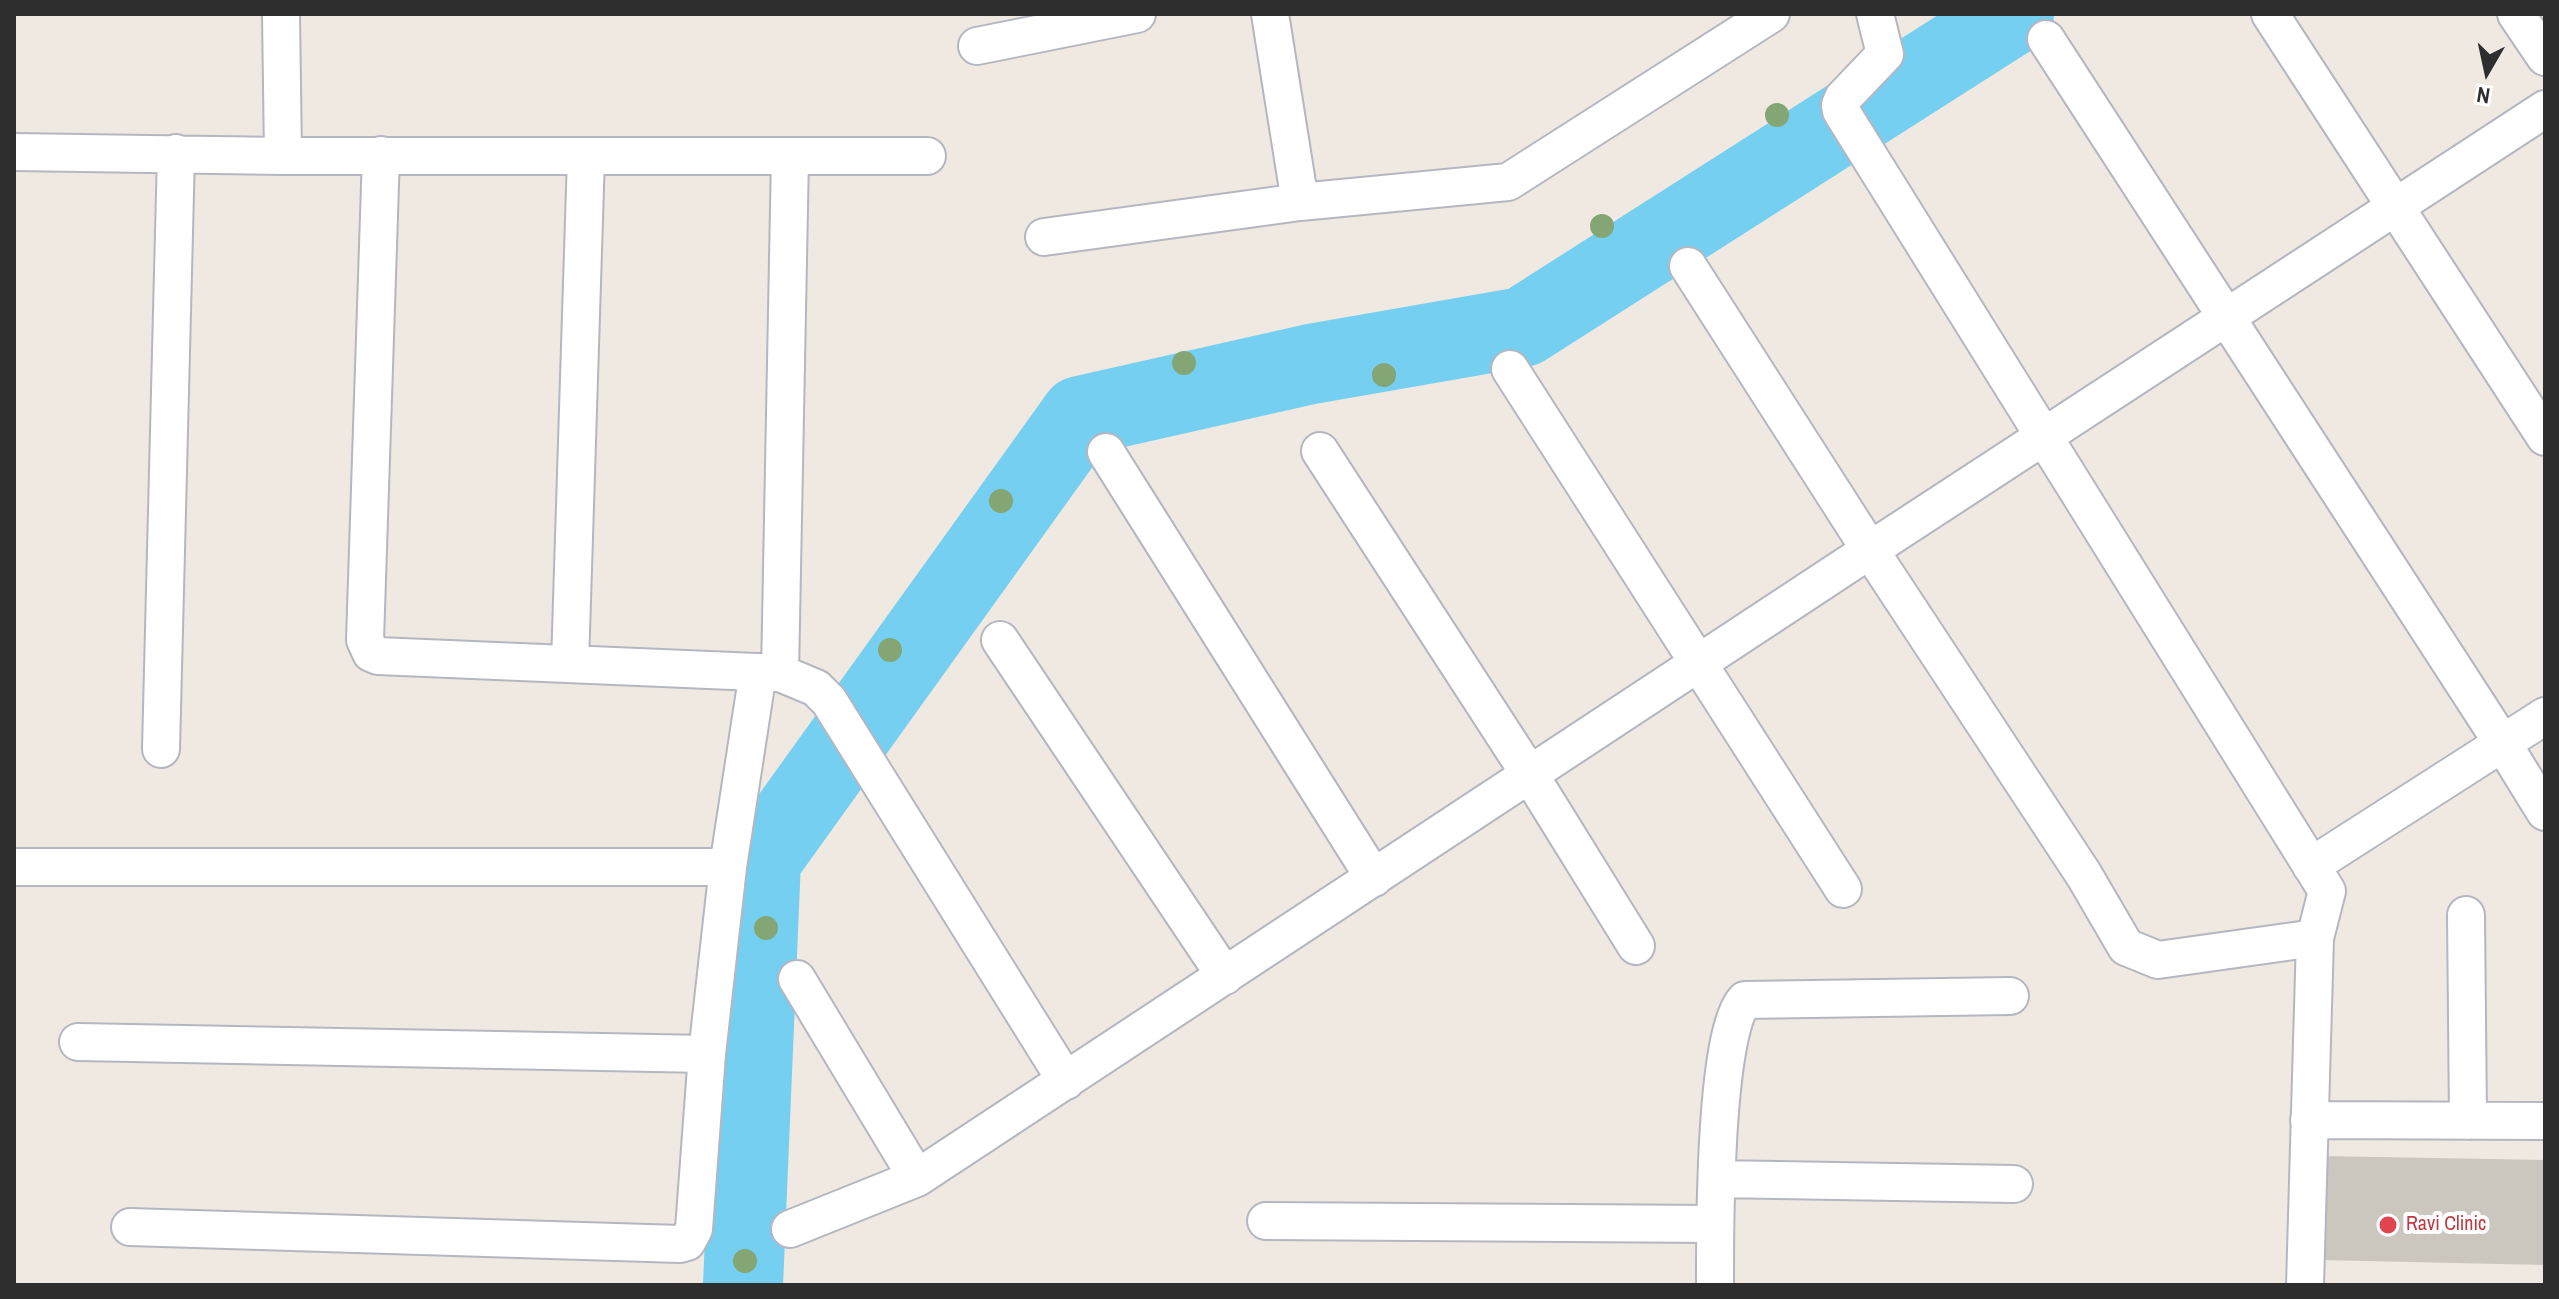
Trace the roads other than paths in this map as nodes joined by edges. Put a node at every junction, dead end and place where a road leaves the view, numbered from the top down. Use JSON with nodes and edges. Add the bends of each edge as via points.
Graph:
{"nodes":[{"id":1,"x":281,"y":14,"type":"edge"},
{"id":2,"x":1137,"y":14,"type":"edge"},
{"id":3,"x":1270,"y":14,"type":"edge"},
{"id":4,"x":1771,"y":14,"type":"edge"},
{"id":5,"x":1875,"y":14,"type":"edge"},
{"id":6,"x":2270,"y":14,"type":"edge"},
{"id":7,"x":2516,"y":14,"type":"edge"},
{"id":8,"x":2046,"y":39,"type":"dead end"},
{"id":9,"x":977,"y":46,"type":"dead end"},
{"id":10,"x":2545,"y":57,"type":"edge"},
{"id":11,"x":2545,"y":109,"type":"edge"},
{"id":12,"x":14,"y":152,"type":"edge"},
{"id":13,"x":176,"y":153,"type":"junction"},
{"id":14,"x":381,"y":155,"type":"junction"},
{"id":15,"x":283,"y":156,"type":"junction"},
{"id":16,"x":586,"y":156,"type":"junction"},
{"id":17,"x":790,"y":156,"type":"junction"},
{"id":18,"x":927,"y":156,"type":"dead end"},
{"id":19,"x":1300,"y":202,"type":"junction"},
{"id":20,"x":2396,"y":207,"type":"junction"},
{"id":21,"x":1044,"y":237,"type":"dead end"},
{"id":22,"x":1688,"y":266,"type":"dead end"},
{"id":23,"x":2227,"y":316,"type":"junction"},
{"id":24,"x":1510,"y":369,"type":"dead end"},
{"id":25,"x":2044,"y":435,"type":"junction"},
{"id":26,"x":2545,"y":437,"type":"edge"},
{"id":27,"x":1320,"y":451,"type":"dead end"},
{"id":28,"x":1106,"y":452,"type":"dead end"},
{"id":29,"x":1870,"y":550,"type":"junction"},
{"id":30,"x":1000,"y":640,"type":"dead end"},
{"id":31,"x":1700,"y":663,"type":"junction"},
{"id":32,"x":570,"y":664,"type":"junction"},
{"id":33,"x":769,"y":673,"type":"junction"},
{"id":34,"x":2545,"y":716,"type":"edge"},
{"id":35,"x":2503,"y":744,"type":"junction"},
{"id":36,"x":161,"y":749,"type":"dead end"},
{"id":37,"x":1530,"y":775,"type":"junction"},
{"id":38,"x":2545,"y":812,"type":"edge"},
{"id":39,"x":2311,"y":866,"type":"junction"},
{"id":40,"x":14,"y":867,"type":"edge"},
{"id":41,"x":728,"y":867,"type":"junction"},
{"id":42,"x":1374,"y":878,"type":"junction"},
{"id":43,"x":1843,"y":889,"type":"dead end"},
{"id":44,"x":2466,"y":915,"type":"dead end"},
{"id":45,"x":2315,"y":938,"type":"junction"},
{"id":46,"x":1636,"y":946,"type":"dead end"},
{"id":47,"x":1225,"y":976,"type":"junction"},
{"id":48,"x":797,"y":979,"type":"dead end"},
{"id":49,"x":2010,"y":996,"type":"dead end"},
{"id":50,"x":78,"y":1042,"type":"dead end"},
{"id":51,"x":707,"y":1054,"type":"junction"},
{"id":52,"x":1066,"y":1081,"type":"junction"},
{"id":53,"x":2309,"y":1120,"type":"junction"},
{"id":54,"x":2468,"y":1121,"type":"junction"},
{"id":55,"x":2545,"y":1121,"type":"edge"},
{"id":56,"x":917,"y":1178,"type":"junction"},
{"id":57,"x":1718,"y":1179,"type":"junction"},
{"id":58,"x":2014,"y":1184,"type":"dead end"},
{"id":59,"x":1266,"y":1221,"type":"dead end"},
{"id":60,"x":1715,"y":1224,"type":"junction"},
{"id":61,"x":130,"y":1227,"type":"dead end"},
{"id":62,"x":790,"y":1229,"type":"dead end"},
{"id":63,"x":1715,"y":1285,"type":"edge"},
{"id":64,"x":2305,"y":1285,"type":"edge"}],
"edges":[{"from":1,"to":15,"type":"street"},
{"from":2,"to":9,"type":"street"},
{"from":3,"to":19,"type":"street"},
{"from":4,"to":19,"type":"street","via":[[1508,182]]},
{"from":5,"to":25,"type":"street","via":[[1885,54],[1843,98],[1841,111]]},
{"from":6,"to":20,"type":"street"},
{"from":7,"to":10,"type":"street"},
{"from":8,"to":23,"type":"street"},
{"from":11,"to":20,"type":"street"},
{"from":12,"to":13,"type":"street"},
{"from":13,"to":15,"type":"street"},
{"from":13,"to":36,"type":"street"},
{"from":14,"to":15,"type":"street"},
{"from":14,"to":16,"type":"street"},
{"from":14,"to":32,"type":"street","via":[[367,648],[378,656]]},
{"from":16,"to":17,"type":"street"},
{"from":16,"to":32,"type":"street"},
{"from":17,"to":18,"type":"street"},
{"from":17,"to":33,"type":"street"},
{"from":19,"to":21,"type":"street"},
{"from":20,"to":23,"type":"street"},
{"from":20,"to":26,"type":"street"},
{"from":22,"to":29,"type":"street"},
{"from":23,"to":25,"type":"street"},
{"from":23,"to":35,"type":"street"},
{"from":24,"to":31,"type":"street"},
{"from":25,"to":29,"type":"street"},
{"from":25,"to":39,"type":"street"},
{"from":27,"to":37,"type":"street"},
{"from":28,"to":42,"type":"street"},
{"from":29,"to":31,"type":"street"},
{"from":29,"to":45,"type":"street","via":[[2126,947],[2158,960]]},
{"from":30,"to":47,"type":"street"},
{"from":31,"to":37,"type":"street"},
{"from":31,"to":43,"type":"street"},
{"from":32,"to":33,"type":"street"},
{"from":33,"to":41,"type":"street"},
{"from":33,"to":52,"type":"street","via":[[816,688],[829,701]]},
{"from":34,"to":35,"type":"street"},
{"from":35,"to":38,"type":"street"},
{"from":35,"to":39,"type":"street"},
{"from":37,"to":42,"type":"street"},
{"from":37,"to":46,"type":"street"},
{"from":39,"to":45,"type":"street","via":[[2327,891]]},
{"from":40,"to":41,"type":"street"},
{"from":41,"to":51,"type":"street"},
{"from":42,"to":47,"type":"street"},
{"from":44,"to":54,"type":"street"},
{"from":45,"to":53,"type":"street"},
{"from":47,"to":52,"type":"street"},
{"from":48,"to":56,"type":"street"},
{"from":49,"to":57,"type":"street","via":[[1745,1000],[1736,1014],[1723,1073]]},
{"from":50,"to":51,"type":"street"},
{"from":51,"to":61,"type":"street","via":[[694,1229],[680,1244]]},
{"from":52,"to":56,"type":"street"},
{"from":53,"to":54,"type":"street"},
{"from":53,"to":64,"type":"street"},
{"from":54,"to":55,"type":"street"},
{"from":56,"to":62,"type":"street"},
{"from":57,"to":58,"type":"street"},
{"from":57,"to":60,"type":"street"},
{"from":59,"to":60,"type":"street"},
{"from":60,"to":63,"type":"street"}]}
